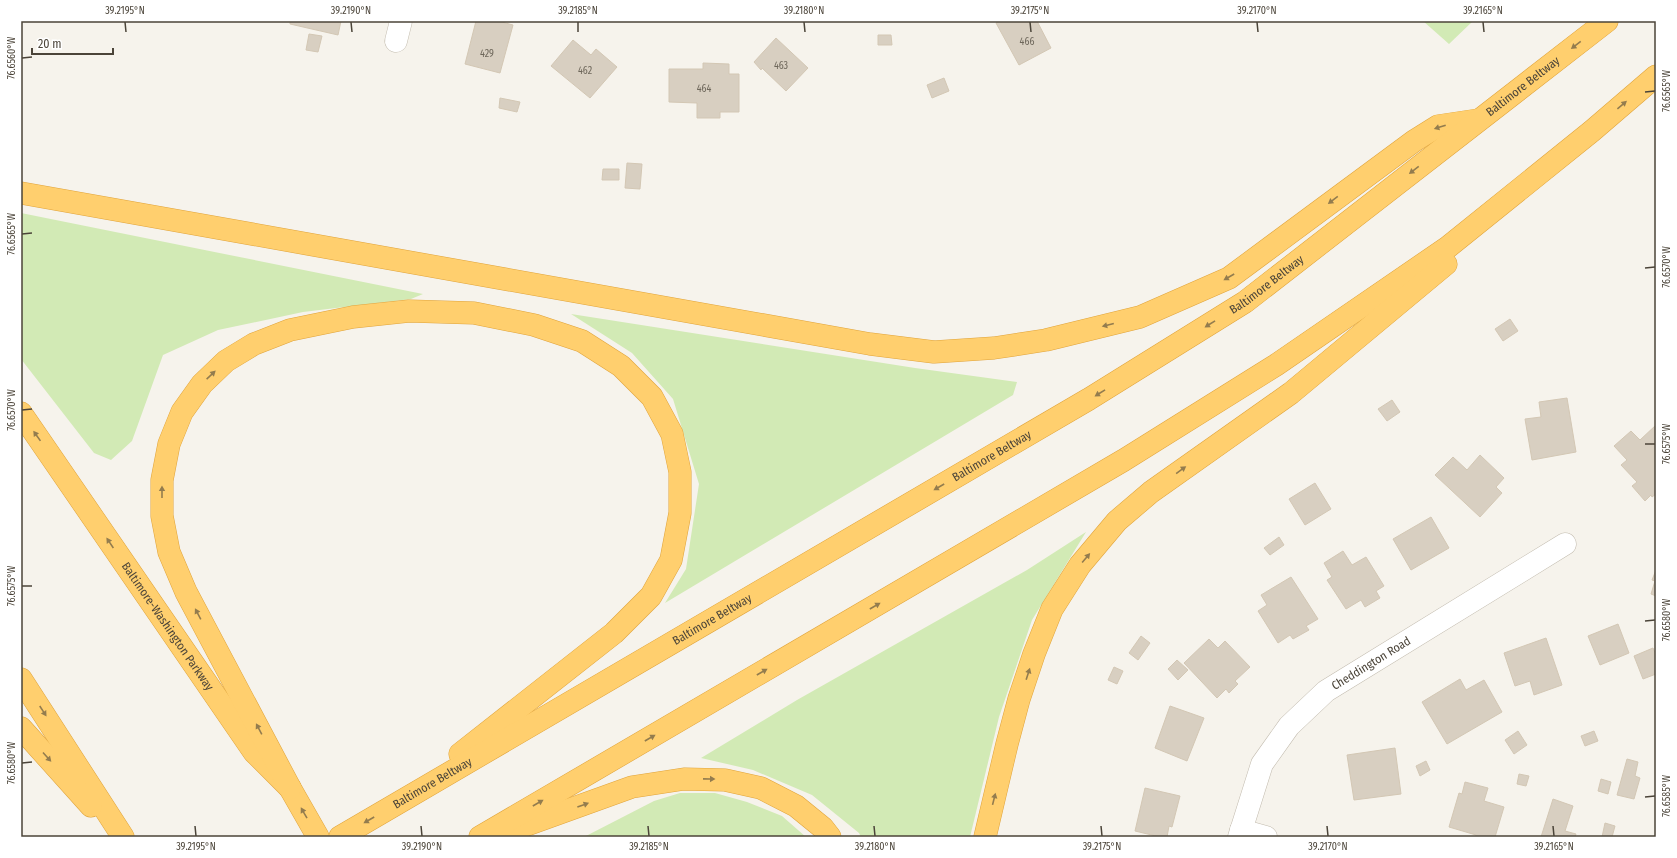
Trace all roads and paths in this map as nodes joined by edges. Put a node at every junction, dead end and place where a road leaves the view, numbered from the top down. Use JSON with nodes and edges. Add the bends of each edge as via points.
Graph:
{"nodes":[{"id":1,"x":1607,"y":21,"type":"edge"},
{"id":2,"x":1656,"y":76,"type":"edge"},
{"id":3,"x":1478,"y":120,"type":"junction"},
{"id":4,"x":1592,"y":131,"type":"junction"},
{"id":5,"x":21,"y":193,"type":"edge"},
{"id":6,"x":21,"y":413,"type":"edge"},
{"id":7,"x":1565,"y":544,"type":"dead end"},
{"id":8,"x":21,"y":679,"type":"edge"},
{"id":9,"x":21,"y":728,"type":"edge"},
{"id":10,"x":290,"y":788,"type":"junction"},
{"id":11,"x":395,"y":805,"type":"junction"},
{"id":12,"x":1240,"y":833,"type":"edge"},
{"id":13,"x":341,"y":836,"type":"edge"},
{"id":14,"x":118,"y":837,"type":"edge"},
{"id":15,"x":123,"y":837,"type":"edge"},
{"id":16,"x":318,"y":837,"type":"edge"},
{"id":17,"x":480,"y":837,"type":"edge"},
{"id":18,"x":494,"y":837,"type":"edge"},
{"id":19,"x":830,"y":837,"type":"edge"},
{"id":20,"x":985,"y":837,"type":"edge"},
{"id":21,"x":1266,"y":837,"type":"edge"}],
"edges":[{"from":1,"to":3,"type":"highway","name":"Baltimore Beltway","one_way":true},
{"from":4,"to":2,"type":"highway","one_way":true},
{"from":3,"to":5,"type":"highway","one_way":true,"via":[[1438,126],[1229,278],[1140,318],[1046,340],[994,348],[934,352],[870,344]]},
{"from":3,"to":11,"type":"highway","name":"Baltimore Beltway","one_way":true,"via":[[1245,302],[1089,399]]},
{"from":17,"to":4,"type":"highway","one_way":true,"via":[[1124,460],[1276,365],[1448,247]]},
{"from":20,"to":4,"type":"highway","one_way":true,"via":[[1019,699],[1052,609],[1080,565],[1117,521],[1194,460],[1291,393],[1454,257]]},
{"from":10,"to":6,"type":"highway","name":"Baltimore-Washington Parkway","one_way":true,"via":[[254,752]]},
{"from":7,"to":12,"type":"street","name":"Cheddington Road","via":[[1326,691],[1289,726],[1262,764]]},
{"from":8,"to":15,"type":"highway","one_way":true},
{"from":9,"to":14,"type":"highway","one_way":true},
{"from":10,"to":11,"type":"highway","one_way":true,"via":[[186,592],[169,552],[162,516],[162,480],[169,444],[182,412],[226,361],[254,344],[290,330],[353,317],[408,311],[474,313],[534,325],[582,341],[621,366],[652,397],[672,434],[680,472],[680,513],[671,560],[651,596],[614,633]]},
{"from":16,"to":10,"type":"highway","name":"Baltimore-Washington Parkway","one_way":true},
{"from":11,"to":13,"type":"highway","name":"Baltimore Beltway","one_way":true},
{"from":12,"to":21,"type":"street"},
{"from":18,"to":19,"type":"highway","one_way":true,"via":[[632,787],[684,779],[725,780],[761,788],[796,806]]}]}
